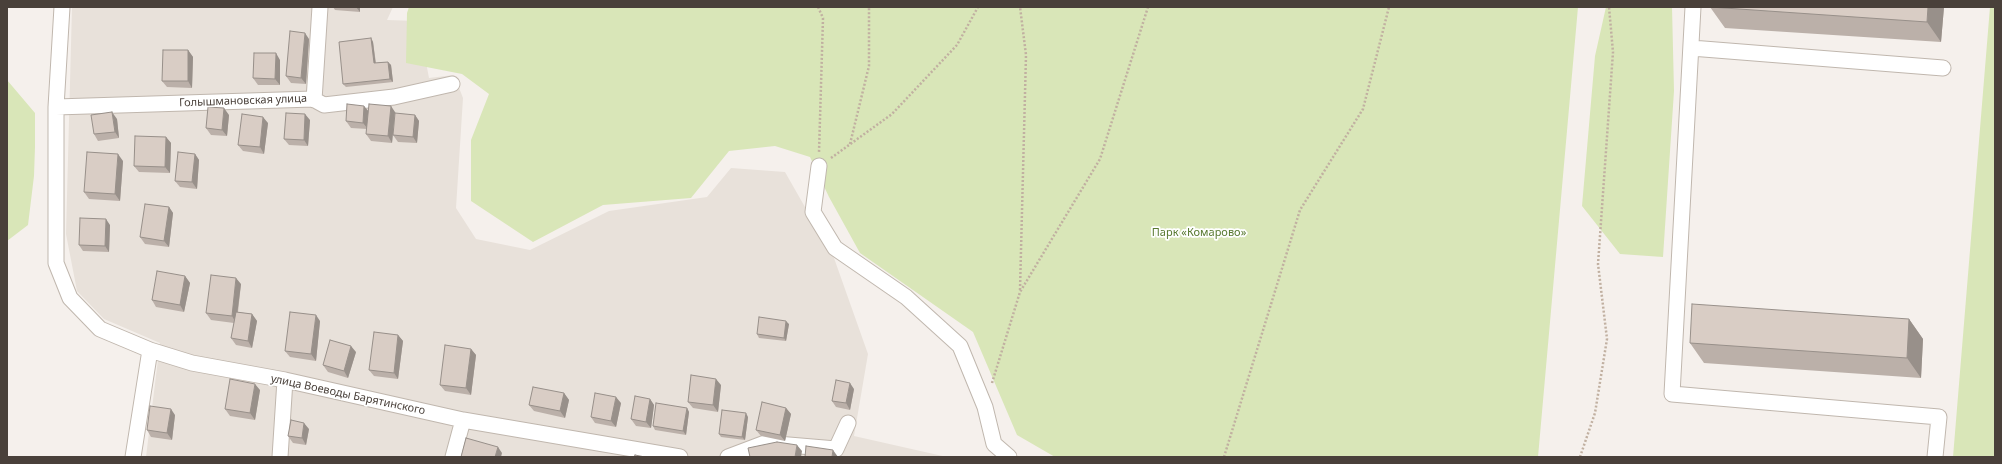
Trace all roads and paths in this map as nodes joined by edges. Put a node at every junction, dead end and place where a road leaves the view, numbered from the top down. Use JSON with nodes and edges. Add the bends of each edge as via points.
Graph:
{"nodes":[{"id":1,"x":62,"y":7,"type":"edge"},
{"id":2,"x":320,"y":7,"type":"edge"},
{"id":3,"x":818,"y":7,"type":"edge"},
{"id":4,"x":869,"y":7,"type":"edge"},
{"id":5,"x":978,"y":7,"type":"edge"},
{"id":6,"x":1020,"y":7,"type":"edge"},
{"id":7,"x":1148,"y":7,"type":"edge"},
{"id":8,"x":1389,"y":7,"type":"edge"},
{"id":9,"x":1610,"y":7,"type":"edge"},
{"id":10,"x":1693,"y":7,"type":"edge"},
{"id":11,"x":1691,"y":48,"type":"junction"},
{"id":12,"x":1943,"y":68,"type":"dead end"},
{"id":13,"x":452,"y":84,"type":"dead end"},
{"id":14,"x":314,"y":100,"type":"junction"},
{"id":15,"x":56,"y":107,"type":"junction"},
{"id":16,"x":850,"y":144,"type":"junction"},
{"id":17,"x":819,"y":166,"type":"junction"},
{"id":18,"x":1020,"y":292,"type":"junction"},
{"id":19,"x":150,"y":350,"type":"junction"},
{"id":20,"x":285,"y":380,"type":"junction"},
{"id":21,"x":985,"y":407,"type":"junction"},
{"id":22,"x":463,"y":420,"type":"junction"},
{"id":23,"x":848,"y":423,"type":"dead end"},
{"id":24,"x":133,"y":457,"type":"edge"},
{"id":25,"x":280,"y":457,"type":"edge"},
{"id":26,"x":453,"y":457,"type":"edge"},
{"id":27,"x":680,"y":457,"type":"edge"},
{"id":28,"x":728,"y":457,"type":"edge"},
{"id":29,"x":1010,"y":457,"type":"edge"},
{"id":30,"x":1224,"y":457,"type":"edge"},
{"id":31,"x":1580,"y":457,"type":"edge"},
{"id":32,"x":1935,"y":457,"type":"edge"}],
"edges":[{"from":1,"to":15,"type":"street"},
{"from":2,"to":14,"type":"street"},
{"from":3,"to":17,"type":"path","via":[[823,18]]},
{"from":4,"to":16,"type":"path","via":[[869,66]]},
{"from":5,"to":16,"type":"path","via":[[957,45],[892,114]]},
{"from":6,"to":18,"type":"path","via":[[1026,55]]},
{"from":7,"to":18,"type":"path","via":[[1100,159]]},
{"from":8,"to":30,"type":"path","via":[[1363,109],[1300,210]]},
{"from":9,"to":31,"type":"path","via":[[1613,52],[1598,264],[1607,339],[1595,413]]},
{"from":10,"to":11,"type":"street"},
{"from":11,"to":12,"type":"street"},
{"from":11,"to":32,"type":"street","via":[[1672,394],[1939,416]]},
{"from":13,"to":14,"type":"street","name":"Голышмановская улица","via":[[394,97],[324,105]]},
{"from":14,"to":15,"type":"street","name":"Голышмановская улица"},
{"from":15,"to":19,"type":"street","name":"улица Воеводы Барятинского","via":[[56,263],[70,298],[100,329]]},
{"from":16,"to":17,"type":"path"},
{"from":17,"to":21,"type":"street","via":[[813,212],[835,248],[906,297],[960,346]]},
{"from":18,"to":21,"type":"path"},
{"from":19,"to":20,"type":"street","name":"улица Воеводы Барятинского","via":[[192,363]]},
{"from":19,"to":24,"type":"street"},
{"from":20,"to":22,"type":"street","name":"улица Воеводы Барятинского"},
{"from":20,"to":25,"type":"street"},
{"from":21,"to":29,"type":"street","via":[[994,444]]},
{"from":22,"to":26,"type":"street"},
{"from":22,"to":27,"type":"street","name":"улица Воеводы Барятинского"},
{"from":23,"to":28,"type":"street","via":[[836,449],[765,443]]}]}
